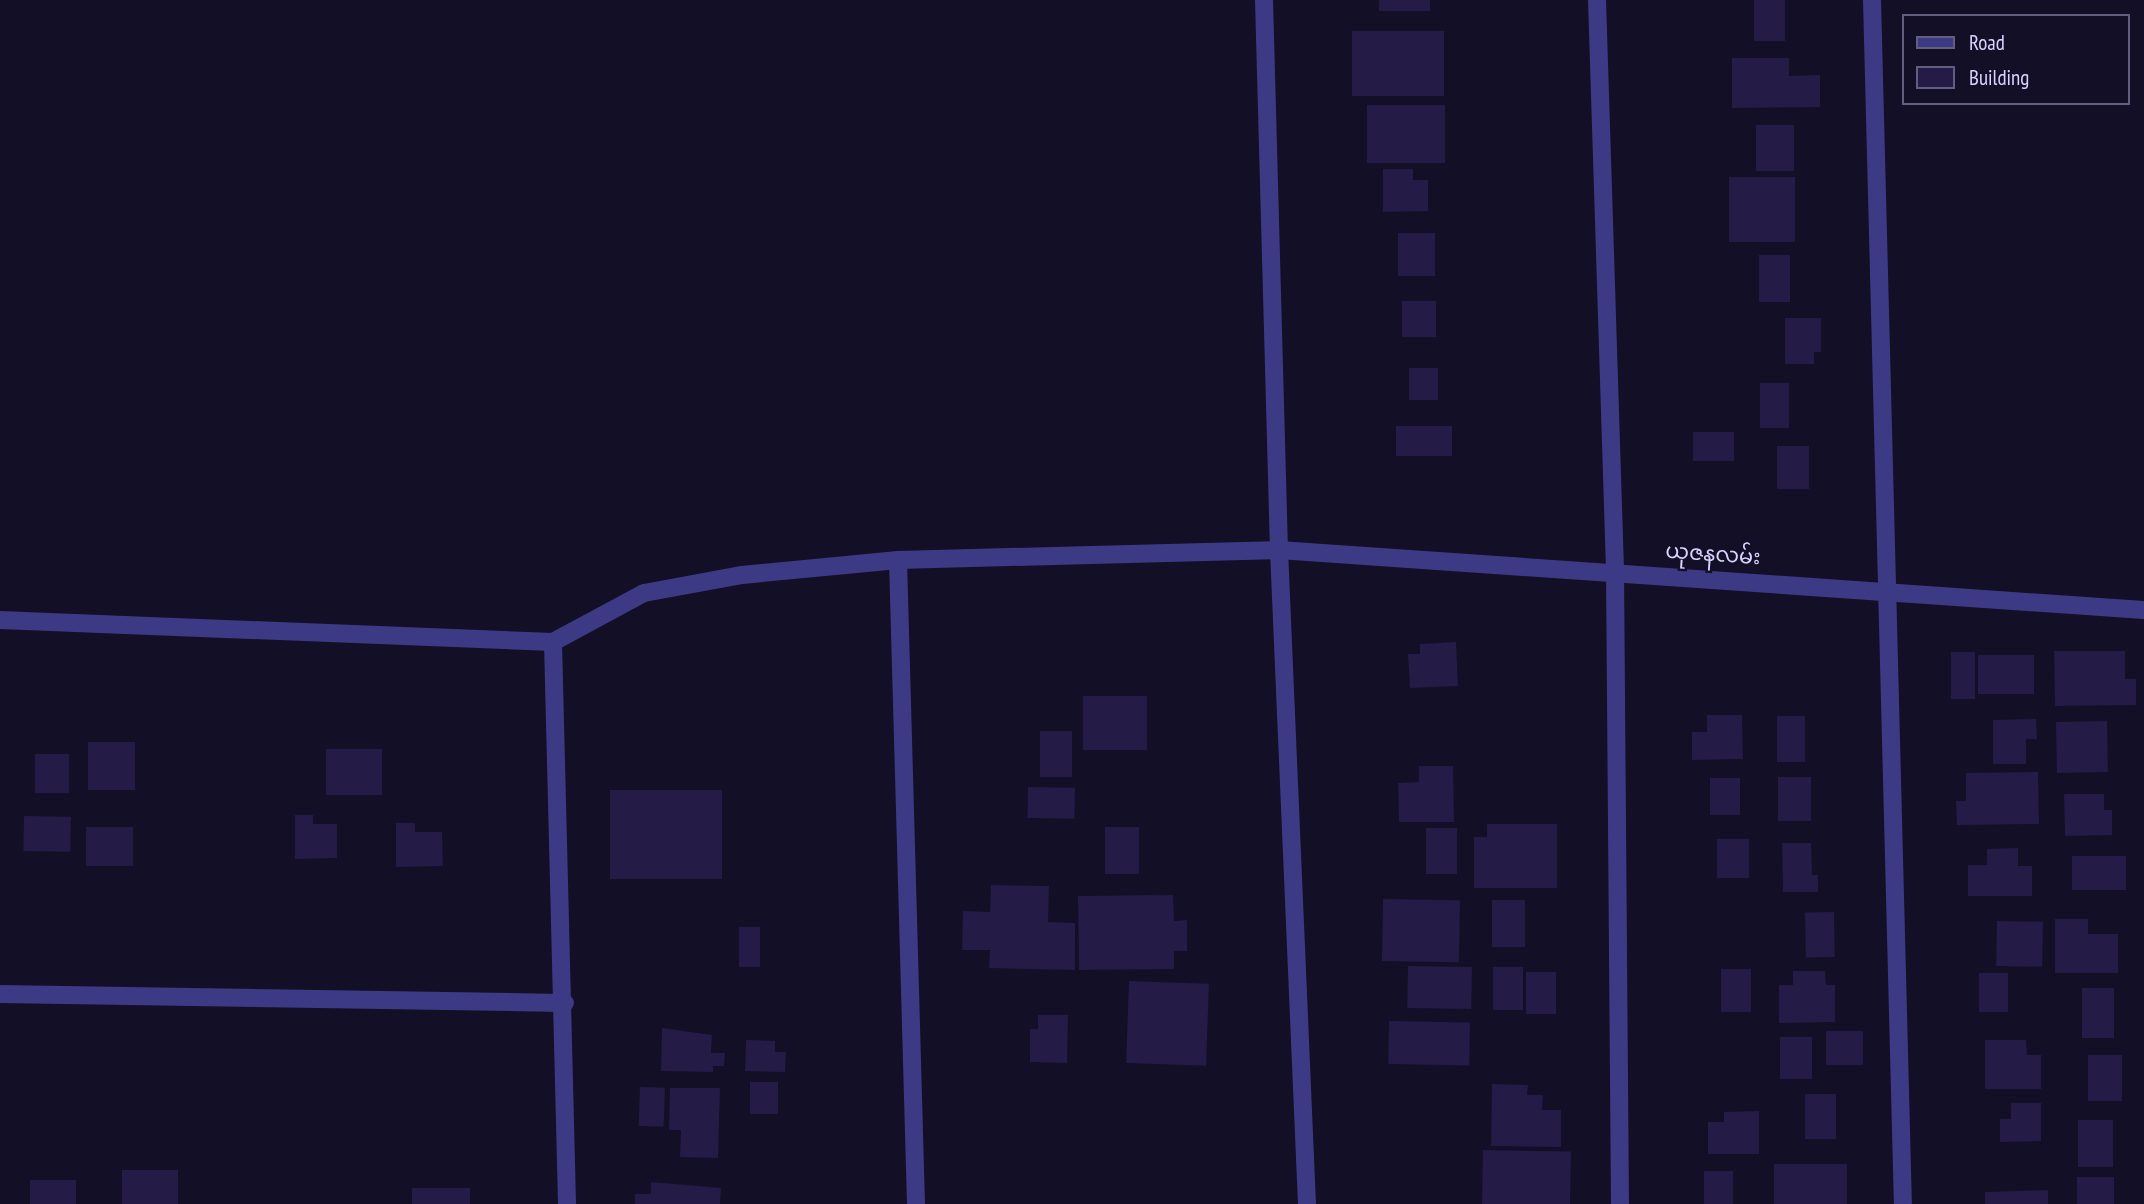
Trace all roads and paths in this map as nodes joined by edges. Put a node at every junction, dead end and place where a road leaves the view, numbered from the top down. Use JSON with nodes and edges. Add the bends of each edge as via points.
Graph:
{"nodes":[{"id":1,"x":1264,"y":0,"type":"edge"},
{"id":2,"x":1597,"y":0,"type":"edge"},
{"id":3,"x":1872,"y":0,"type":"edge"},
{"id":4,"x":1279,"y":550,"type":"junction"},
{"id":5,"x":898,"y":560,"type":"junction"},
{"id":6,"x":1615,"y":570,"type":"junction"},
{"id":7,"x":1884,"y":590,"type":"junction"},
{"id":8,"x":2144,"y":610,"type":"edge"},
{"id":9,"x":0,"y":620,"type":"edge"},
{"id":10,"x":553,"y":642,"type":"junction"},
{"id":11,"x":0,"y":994,"type":"edge"},
{"id":12,"x":565,"y":1003,"type":"junction"},
{"id":13,"x":566,"y":1204,"type":"edge"},
{"id":14,"x":916,"y":1204,"type":"edge"},
{"id":15,"x":1307,"y":1204,"type":"edge"},
{"id":16,"x":1620,"y":1204,"type":"edge"},
{"id":17,"x":1903,"y":1204,"type":"edge"}],
"edges":[{"from":1,"to":4,"type":"street"},
{"from":2,"to":6,"type":"street"},
{"from":3,"to":7,"type":"street"},
{"from":4,"to":5,"type":"street","name":"ယုဇနလမ်း"},
{"from":4,"to":6,"type":"street","name":"ယုဇနလမ်း"},
{"from":4,"to":15,"type":"street"},
{"from":5,"to":10,"type":"street","name":"ယုဇနလမ်း","via":[[742,575],[644,593]]},
{"from":5,"to":14,"type":"street"},
{"from":6,"to":7,"type":"street","name":"ယုဇနလမ်း"},
{"from":6,"to":16,"type":"street"},
{"from":7,"to":8,"type":"street","name":"ယုဇနလမ်း"},
{"from":7,"to":17,"type":"street"},
{"from":9,"to":10,"type":"street"},
{"from":10,"to":12,"type":"street"},
{"from":11,"to":12,"type":"street"},
{"from":12,"to":13,"type":"street"}]}
